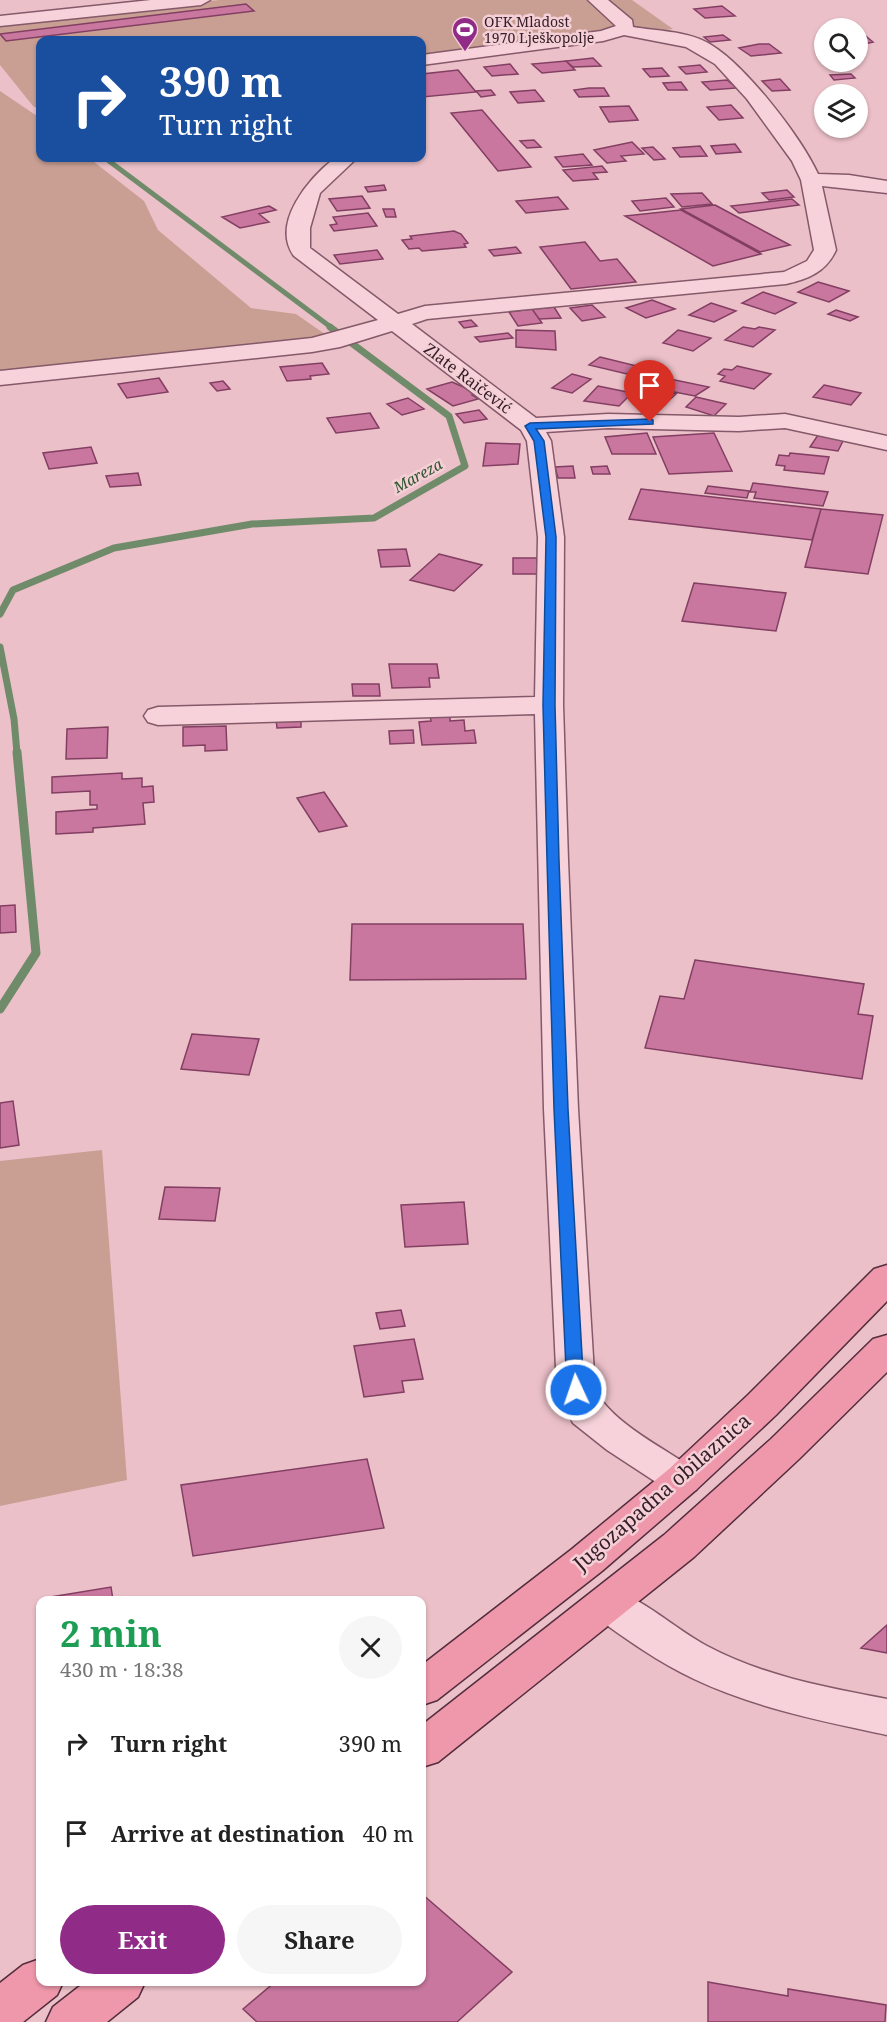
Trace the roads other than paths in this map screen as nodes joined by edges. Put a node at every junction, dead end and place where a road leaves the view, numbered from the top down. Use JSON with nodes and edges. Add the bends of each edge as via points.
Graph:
{"nodes":[{"id":1,"x":201,"y":0,"type":"edge"},
{"id":2,"x":597,"y":0,"type":"edge"},
{"id":3,"x":0,"y":21,"type":"edge"},
{"id":4,"x":623,"y":30,"type":"junction"},
{"id":5,"x":426,"y":59,"type":"edge"},
{"id":6,"x":342,"y":162,"type":"edge"},
{"id":7,"x":812,"y":180,"type":"junction"},
{"id":8,"x":887,"y":187,"type":"edge"},
{"id":9,"x":395,"y":322,"type":"junction"},
{"id":10,"x":0,"y":378,"type":"edge"},
{"id":11,"x":530,"y":426,"type":"junction"},
{"id":12,"x":887,"y":443,"type":"edge"},
{"id":13,"x":549,"y":705,"type":"junction"},
{"id":14,"x":158,"y":716,"type":"dead end"},
{"id":15,"x":887,"y":1278,"type":"edge"},
{"id":16,"x":887,"y":1348,"type":"edge"},
{"id":17,"x":682,"y":1480,"type":"junction"},
{"id":18,"x":609,"y":1604,"type":"junction"},
{"id":19,"x":426,"y":1685,"type":"edge"},
{"id":20,"x":887,"y":1717,"type":"edge"},
{"id":21,"x":426,"y":1746,"type":"edge"},
{"id":22,"x":36,"y":1983,"type":"edge"},
{"id":23,"x":117,"y":1986,"type":"edge"},
{"id":24,"x":0,"y":2011,"type":"edge"},
{"id":25,"x":70,"y":2022,"type":"edge"}],
"edges":[{"from":1,"to":3,"type":"street"},
{"from":2,"to":4,"type":"street","via":[[621,18],[626,24]]},
{"from":4,"to":5,"type":"street"},
{"from":4,"to":7,"type":"street","via":[[699,45],[721,60],[754,95],[802,160]]},
{"from":6,"to":9,"type":"street","name":"Zlate Raičević","via":[[308,191],[298,246],[310,260]]},
{"from":7,"to":8,"type":"street"},
{"from":7,"to":9,"type":"street","via":[[825,250],[822,260],[803,273],[786,278],[425,313]]},
{"from":9,"to":10,"type":"street","via":[[332,342]]},
{"from":9,"to":11,"type":"street","name":"Zlate Raičević"},
{"from":11,"to":12,"type":"street","via":[[785,421]]},
{"from":11,"to":13,"type":"street","name":"Zlate Raičević","via":[[539,441],[551,537]]},
{"from":13,"to":14,"type":"street"},
{"from":13,"to":17,"type":"street","name":"Zlate Raičević","via":[[561,1109],[576,1390],[587,1413]]},
{"from":15,"to":17,"type":"main road","name":"Jugozapadna obilaznica"},
{"from":16,"to":18,"type":"main road","via":[[764,1469]]},
{"from":17,"to":19,"type":"main road","name":"Jugozapadna obilaznica"},
{"from":18,"to":20,"type":"street","via":[[651,1634],[724,1674],[784,1694]]},
{"from":18,"to":21,"type":"main road"},
{"from":22,"to":24,"type":"main road"},
{"from":23,"to":25,"type":"main road"}]}
